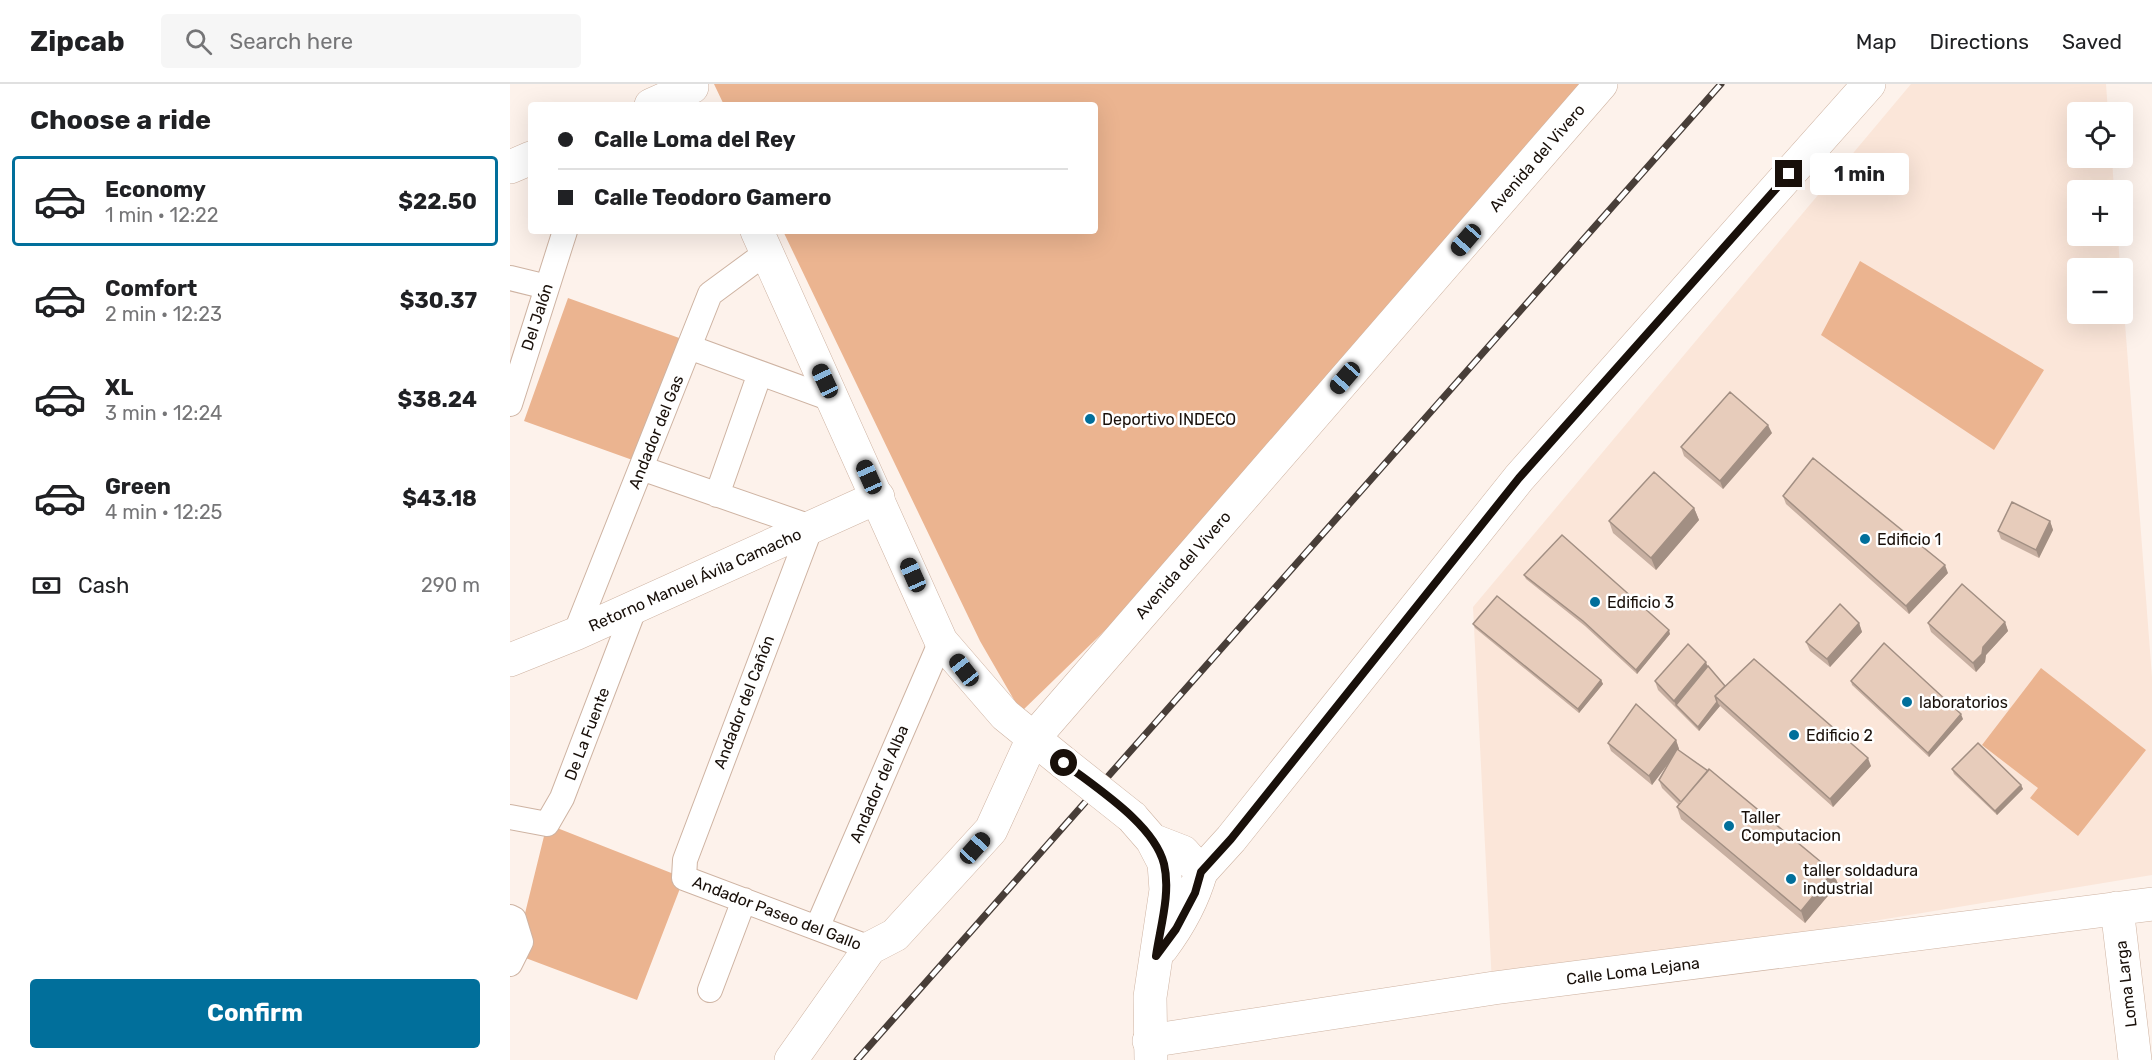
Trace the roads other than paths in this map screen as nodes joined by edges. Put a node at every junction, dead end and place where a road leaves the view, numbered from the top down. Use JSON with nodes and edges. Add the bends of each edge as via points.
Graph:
{"nodes":[{"id":1,"x":1601,"y":84,"type":"edge"},
{"id":2,"x":1869,"y":84,"type":"edge"},
{"id":3,"x":694,"y":92,"type":"edge"},
{"id":4,"x":661,"y":102,"type":"edge"},
{"id":5,"x":528,"y":159,"type":"edge"},
{"id":6,"x":510,"y":167,"type":"edge"},
{"id":7,"x":564,"y":234,"type":"edge"},
{"id":8,"x":762,"y":242,"type":"edge"},
{"id":9,"x":510,"y":278,"type":"edge"},
{"id":10,"x":547,"y":287,"type":"junction"},
{"id":11,"x":689,"y":347,"type":"junction"},
{"id":12,"x":760,"y":373,"type":"junction"},
{"id":13,"x":834,"y":400,"type":"junction"},
{"id":14,"x":510,"y":404,"type":"edge"},
{"id":15,"x":641,"y":468,"type":"junction"},
{"id":16,"x":717,"y":495,"type":"junction"},
{"id":17,"x":878,"y":497,"type":"junction"},
{"id":18,"x":811,"y":527,"type":"junction"},
{"id":19,"x":635,"y":607,"type":"junction"},
{"id":20,"x":575,"y":634,"type":"junction"},
{"id":21,"x":941,"y":641,"type":"junction"},
{"id":22,"x":510,"y":660,"type":"edge"},
{"id":23,"x":1032,"y":740,"type":"junction"},
{"id":24,"x":510,"y":817,"type":"edge"},
{"id":25,"x":1142,"y":828,"type":"junction"},
{"id":26,"x":1201,"y":872,"type":"junction"},
{"id":27,"x":684,"y":878,"type":"joint"},
{"id":28,"x":744,"y":900,"type":"junction"},
{"id":29,"x":2152,"y":904,"type":"edge"},
{"id":30,"x":2117,"y":908,"type":"junction"},
{"id":31,"x":510,"y":917,"type":"edge"},
{"id":32,"x":817,"y":928,"type":"junction"},
{"id":33,"x":870,"y":948,"type":"junction"},
{"id":34,"x":1156,"y":956,"type":"junction"},
{"id":35,"x":510,"y":964,"type":"edge"},
{"id":36,"x":710,"y":990,"type":"dead end"},
{"id":37,"x":1150,"y":1051,"type":"edge"},
{"id":38,"x":791,"y":1060,"type":"edge"},
{"id":39,"x":2135,"y":1060,"type":"edge"}],
"edges":[{"from":1,"to":23,"type":"street","name":"Avenida del Vivero"},
{"from":2,"to":26,"type":"street","via":[[1519,478]]},
{"from":3,"to":4,"type":"street"},
{"from":5,"to":6,"type":"street"},
{"from":7,"to":10,"type":"street","name":"Del Jalón"},
{"from":8,"to":11,"type":"street","name":"Andador del Gas","via":[[710,294]]},
{"from":8,"to":13,"type":"street"},
{"from":9,"to":10,"type":"street"},
{"from":10,"to":14,"type":"street","name":"Del Jalón"},
{"from":11,"to":12,"type":"street"},
{"from":11,"to":15,"type":"street","name":"Andador del Gas"},
{"from":12,"to":13,"type":"street"},
{"from":12,"to":16,"type":"street"},
{"from":13,"to":17,"type":"street"},
{"from":15,"to":16,"type":"street"},
{"from":15,"to":20,"type":"street","name":"Andador del Gas"},
{"from":16,"to":18,"type":"street"},
{"from":17,"to":18,"type":"street","name":"Retorno Manuel Ávila Camacho"},
{"from":17,"to":21,"type":"street"},
{"from":18,"to":19,"type":"street","name":"Retorno Manuel Ávila Camacho"},
{"from":18,"to":27,"type":"street","name":"Andador del Cañón","via":[[685,860]]},
{"from":19,"to":20,"type":"street","name":"Retorno Manuel Ávila Camacho"},
{"from":19,"to":24,"type":"street","name":"De La Fuente","via":[[547,824]]},
{"from":20,"to":22,"type":"street","name":"Retorno Manuel Ávila Camacho"},
{"from":21,"to":23,"type":"street","via":[[976,685]]},
{"from":21,"to":32,"type":"street","name":"Andador del Alba"},
{"from":23,"to":25,"type":"street","bridge":true},
{"from":23,"to":33,"type":"street","name":"Avenida del Vivero","via":[[991,830],[895,935]]},
{"from":25,"to":26,"type":"street","via":[[1183,852]]},
{"from":25,"to":34,"type":"street","via":[[1164,864],[1166,890]]},
{"from":26,"to":34,"type":"street","via":[[1176,929]]},
{"from":27,"to":28,"type":"street","name":"Andador Paseo del Gallo"},
{"from":28,"to":32,"type":"street","name":"Andador Paseo del Gallo"},
{"from":28,"to":36,"type":"street"},
{"from":29,"to":30,"type":"street","name":"Calle Loma Lejana"},
{"from":30,"to":37,"type":"street","name":"Calle Loma Lejana","via":[[1494,988]]},
{"from":30,"to":39,"type":"street","name":"Loma Larga"},
{"from":31,"to":35,"type":"street","via":[[521,942]]},
{"from":32,"to":33,"type":"street","name":"Andador Paseo del Gallo"},
{"from":33,"to":38,"type":"street","name":"Avenida del Vivero"},
{"from":34,"to":37,"type":"street","via":[[1150,997]]}]}
